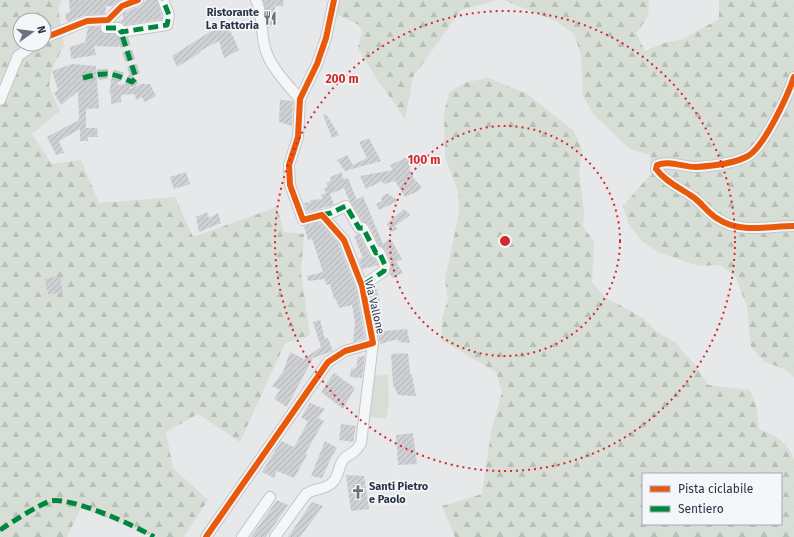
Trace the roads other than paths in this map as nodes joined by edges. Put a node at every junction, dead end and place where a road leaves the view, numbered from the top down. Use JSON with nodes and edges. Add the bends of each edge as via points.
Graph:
{"nodes":[{"id":1,"x":138,"y":0,"type":"edge"},
{"id":2,"x":163,"y":0,"type":"edge"},
{"id":3,"x":256,"y":0,"type":"edge"},
{"id":4,"x":334,"y":0,"type":"edge"},
{"id":5,"x":106,"y":28,"type":"dead end"},
{"id":6,"x":52,"y":35,"type":"edge"},
{"id":7,"x":24,"y":52,"type":"edge"},
{"id":8,"x":794,"y":77,"type":"edge"},
{"id":9,"x":300,"y":99,"type":"junction"},
{"id":10,"x":0,"y":100,"type":"edge"},
{"id":11,"x":322,"y":215,"type":"junction"},
{"id":12,"x":794,"y":226,"type":"edge"},
{"id":13,"x":362,"y":286,"type":"junction"},
{"id":14,"x":373,"y":342,"type":"junction"},
{"id":15,"x":270,"y":497,"type":"dead end"},
{"id":16,"x":206,"y":537,"type":"edge"},
{"id":17,"x":242,"y":537,"type":"edge"},
{"id":18,"x":275,"y":537,"type":"edge"}],
"edges":[{"from":1,"to":6,"type":"street","via":[[122,6],[108,20],[87,21]]},
{"from":2,"to":5,"type":"street","via":[[168,15],[167,25],[122,32],[119,28]]},
{"from":3,"to":9,"type":"street","via":[[262,18],[266,51],[275,68]]},
{"from":4,"to":9,"type":"street","via":[[318,64]]},
{"from":7,"to":10,"type":"street","via":[[18,56]]},
{"from":8,"to":12,"type":"street","via":[[781,109],[748,156],[710,166],[691,167],[664,162],[657,165],[656,169],[672,184],[698,200],[719,220],[755,229]]},
{"from":9,"to":11,"type":"street","name":"Via Vallone","via":[[298,137],[289,165],[290,185],[303,220]]},
{"from":11,"to":13,"type":"street","name":"Via Vallone","via":[[344,240]]},
{"from":11,"to":13,"type":"street","name":"Via Vallone","via":[[346,206],[359,228],[363,228],[376,253],[379,252],[384,271]]},
{"from":13,"to":14,"type":"street","name":"Via Vallone"},
{"from":14,"to":16,"type":"street","name":"Via Vallone","via":[[345,351],[328,362]]},
{"from":14,"to":18,"type":"street","name":"Via Vallone","via":[[358,447],[354,454],[342,461],[333,483],[312,489],[306,494]]},
{"from":15,"to":17,"type":"street"}]}
